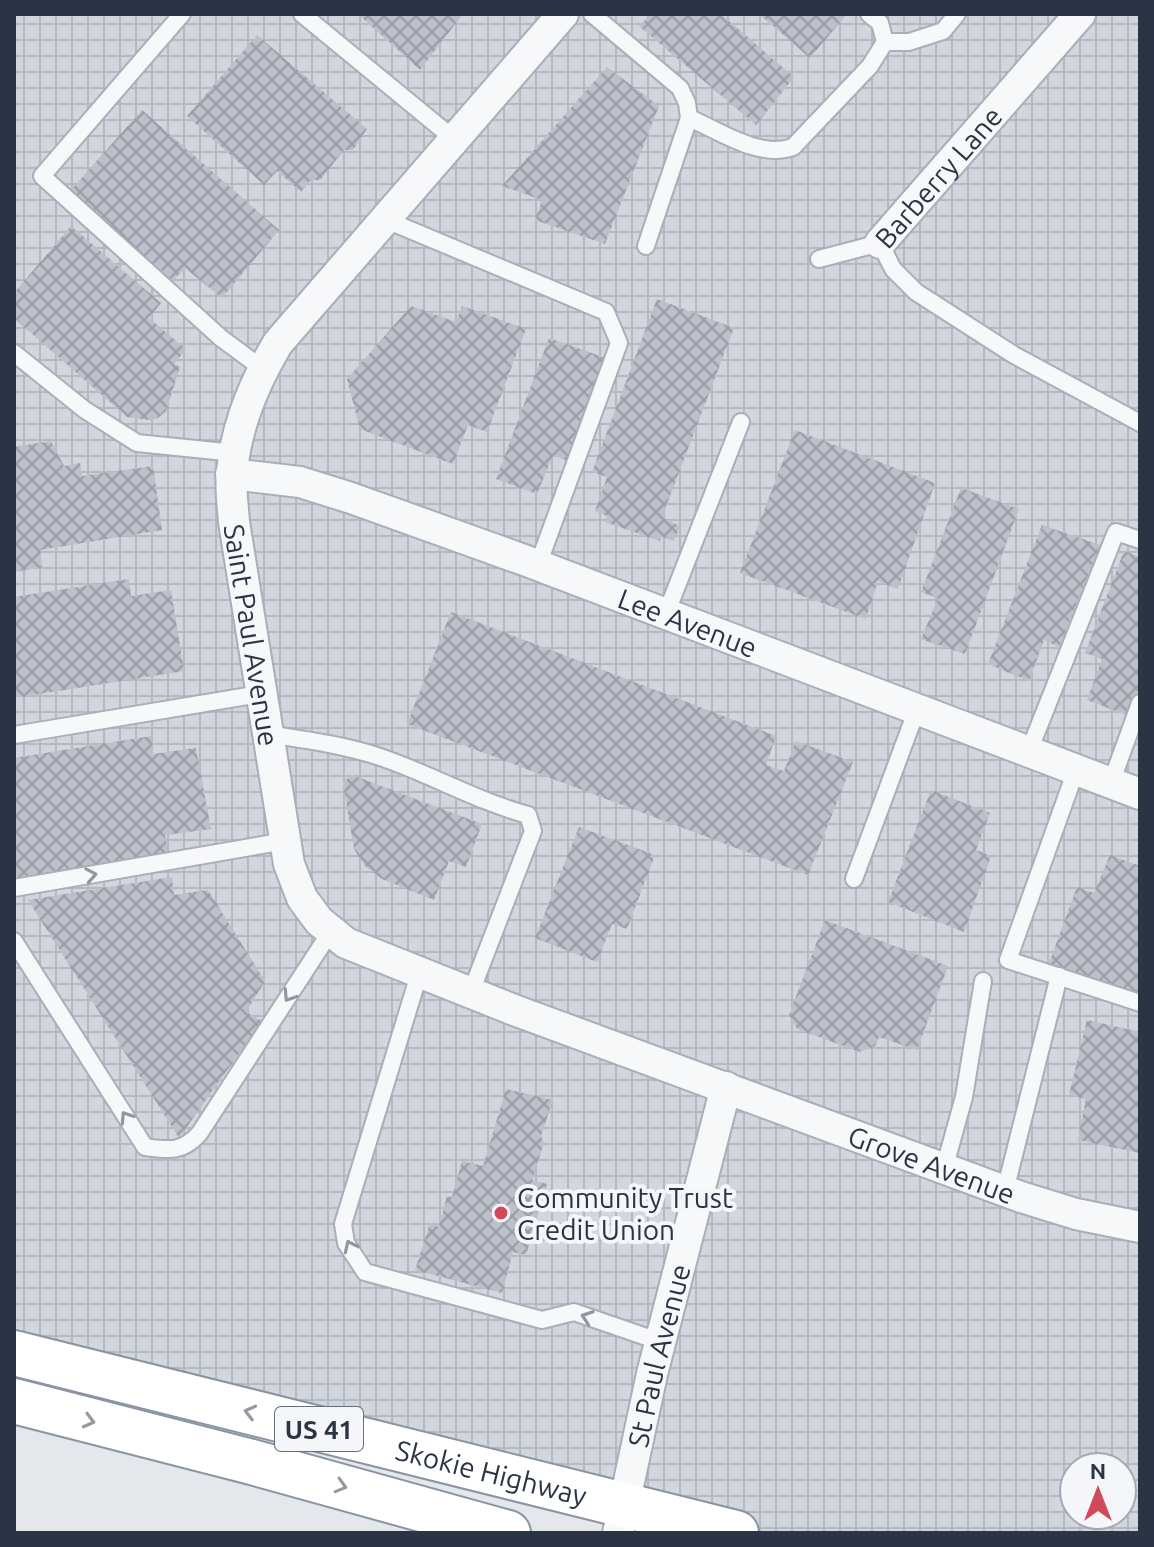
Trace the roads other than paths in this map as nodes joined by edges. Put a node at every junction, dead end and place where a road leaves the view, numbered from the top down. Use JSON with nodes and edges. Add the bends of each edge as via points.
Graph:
{"nodes":[{"id":1,"x":182,"y":14,"type":"edge"},
{"id":2,"x":302,"y":14,"type":"edge"},
{"id":3,"x":563,"y":14,"type":"edge"},
{"id":4,"x":592,"y":14,"type":"edge"},
{"id":5,"x":869,"y":14,"type":"edge"},
{"id":6,"x":957,"y":14,"type":"edge"},
{"id":7,"x":1080,"y":14,"type":"edge"},
{"id":8,"x":885,"y":42,"type":"junction"},
{"id":9,"x":689,"y":118,"type":"junction"},
{"id":10,"x":454,"y":139,"type":"junction"},
{"id":11,"x":384,"y":219,"type":"junction"},
{"id":12,"x":880,"y":243,"type":"junction"},
{"id":13,"x":646,"y":246,"type":"dead end"},
{"id":14,"x":819,"y":259,"type":"dead end"},
{"id":15,"x":14,"y":353,"type":"edge"},
{"id":16,"x":263,"y":369,"type":"junction"},
{"id":17,"x":741,"y":422,"type":"dead end"},
{"id":18,"x":1140,"y":423,"type":"edge"},
{"id":19,"x":233,"y":463,"type":"junction"},
{"id":20,"x":1140,"y":540,"type":"edge"},
{"id":21,"x":538,"y":565,"type":"junction"},
{"id":22,"x":666,"y":614,"type":"junction"},
{"id":23,"x":260,"y":694,"type":"junction"},
{"id":24,"x":1140,"y":703,"type":"edge"},
{"id":25,"x":917,"y":709,"type":"junction"},
{"id":26,"x":266,"y":734,"type":"junction"},
{"id":27,"x":14,"y":735,"type":"edge"},
{"id":28,"x":1029,"y":751,"type":"junction"},
{"id":29,"x":1076,"y":770,"type":"junction"},
{"id":30,"x":1111,"y":783,"type":"junction"},
{"id":31,"x":1140,"y":794,"type":"edge"},
{"id":32,"x":285,"y":841,"type":"junction"},
{"id":33,"x":854,"y":879,"type":"dead end"},
{"id":34,"x":14,"y":888,"type":"edge"},
{"id":35,"x":331,"y":931,"type":"junction"},
{"id":36,"x":14,"y":941,"type":"edge"},
{"id":37,"x":420,"y":971,"type":"junction"},
{"id":38,"x":1059,"y":976,"type":"junction"},
{"id":39,"x":983,"y":981,"type":"dead end"},
{"id":40,"x":471,"y":992,"type":"junction"},
{"id":41,"x":1140,"y":1003,"type":"edge"},
{"id":42,"x":726,"y":1087,"type":"junction"},
{"id":43,"x":944,"y":1169,"type":"junction"},
{"id":44,"x":1005,"y":1191,"type":"junction"},
{"id":45,"x":1140,"y":1227,"type":"edge"},
{"id":46,"x":661,"y":1342,"type":"junction"},
{"id":47,"x":14,"y":1353,"type":"edge"},
{"id":48,"x":14,"y":1401,"type":"edge"},
{"id":49,"x":621,"y":1519,"type":"edge"},
{"id":50,"x":508,"y":1533,"type":"edge"},
{"id":51,"x":736,"y":1533,"type":"edge"}],
"edges":[{"from":1,"to":16,"type":"lane","via":[[42,176],[221,338]]},
{"from":2,"to":10,"type":"lane"},
{"from":3,"to":10,"type":"street","name":"Saint Paul Avenue"},
{"from":4,"to":9,"type":"lane","via":[[680,88]]},
{"from":5,"to":8,"type":"lane","via":[[880,23]]},
{"from":6,"to":8,"type":"lane","via":[[943,31],[909,42]]},
{"from":7,"to":12,"type":"street","name":"Barberry Lane"},
{"from":8,"to":9,"type":"lane","via":[[870,66],[793,147],[764,150]]},
{"from":9,"to":13,"type":"lane"},
{"from":10,"to":11,"type":"street","name":"Saint Paul Avenue"},
{"from":11,"to":16,"type":"street","name":"Saint Paul Avenue","via":[[278,343]]},
{"from":11,"to":21,"type":"lane","via":[[606,312],[619,343]]},
{"from":12,"to":14,"type":"lane"},
{"from":12,"to":18,"type":"lane","name":"Barberry Lane","via":[[893,269],[916,292],[1014,355]]},
{"from":15,"to":19,"type":"lane","via":[[85,410],[137,443]]},
{"from":16,"to":19,"type":"street","name":"Saint Paul Avenue","via":[[239,430]]},
{"from":17,"to":22,"type":"lane"},
{"from":19,"to":21,"type":"street","name":"Lee Avenue","via":[[351,498]]},
{"from":19,"to":23,"type":"street","name":"Saint Paul Avenue","via":[[234,522]]},
{"from":20,"to":28,"type":"lane","via":[[1116,532]]},
{"from":21,"to":22,"type":"street","name":"Lee Avenue"},
{"from":22,"to":25,"type":"street","name":"Lee Avenue"},
{"from":23,"to":26,"type":"street","name":"Saint Paul Avenue"},
{"from":23,"to":27,"type":"lane"},
{"from":24,"to":30,"type":"lane"},
{"from":25,"to":28,"type":"street","name":"Lee Avenue"},
{"from":25,"to":33,"type":"lane"},
{"from":26,"to":32,"type":"street","name":"Saint Paul Avenue"},
{"from":26,"to":40,"type":"lane","via":[[383,758],[528,815],[533,831]]},
{"from":28,"to":29,"type":"street","name":"Lee Avenue"},
{"from":29,"to":30,"type":"street","name":"Lee Avenue"},
{"from":29,"to":38,"type":"lane","via":[[1008,960]]},
{"from":30,"to":31,"type":"street","name":"Lee Avenue"},
{"from":34,"to":32,"type":"lane","one_way":true},
{"from":32,"to":35,"type":"street","name":"Saint Paul Avenue","via":[[302,898]]},
{"from":35,"to":36,"type":"lane","one_way":true,"via":[[199,1134],[188,1145],[169,1150],[145,1147]]},
{"from":35,"to":37,"type":"street","name":"Saint Paul Avenue","via":[[346,943]]},
{"from":37,"to":40,"type":"street","name":"Saint Paul Avenue"},
{"from":46,"to":37,"type":"lane","one_way":true,"via":[[574,1312],[542,1320],[365,1272],[346,1243],[343,1224]]},
{"from":38,"to":41,"type":"lane"},
{"from":38,"to":44,"type":"lane"},
{"from":39,"to":43,"type":"lane","via":[[964,1097]]},
{"from":40,"to":42,"type":"street","name":"Saint Paul Avenue"},
{"from":42,"to":43,"type":"street","name":"Grove Avenue"},
{"from":42,"to":46,"type":"street","name":"St Paul Avenue"},
{"from":43,"to":44,"type":"street","name":"Grove Avenue"},
{"from":44,"to":45,"type":"street","name":"Grove Avenue"},
{"from":46,"to":49,"type":"street","name":"St Paul Avenue"},
{"from":49,"to":47,"type":"highway","name":"Skokie Highway","number":"US 41","one_way":true},
{"from":48,"to":50,"type":"highway","name":"Skokie Highway","number":"US 41","one_way":true},
{"from":49,"to":51,"type":"highway","name":"Skokie Highway","number":"US 41"}]}
